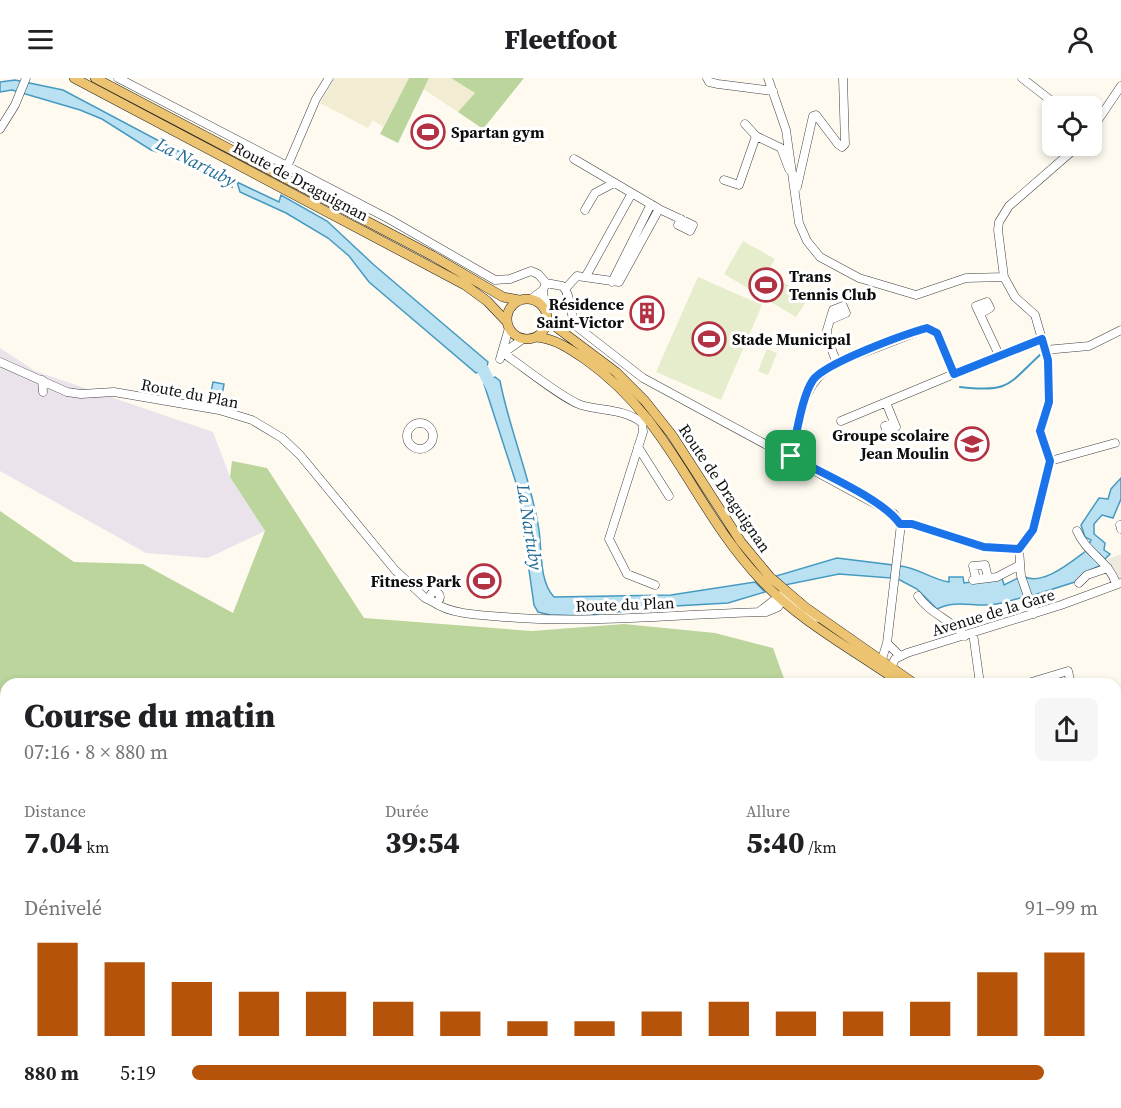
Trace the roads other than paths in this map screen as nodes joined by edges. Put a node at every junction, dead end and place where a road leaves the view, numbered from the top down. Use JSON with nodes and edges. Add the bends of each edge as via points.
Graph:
{"nodes":[{"id":1,"x":74,"y":78,"type":"edge"},
{"id":2,"x":95,"y":78,"type":"edge"},
{"id":3,"x":118,"y":78,"type":"edge"},
{"id":4,"x":328,"y":78,"type":"edge"},
{"id":5,"x":707,"y":78,"type":"edge"},
{"id":6,"x":768,"y":78,"type":"edge"},
{"id":7,"x":843,"y":78,"type":"edge"},
{"id":8,"x":1022,"y":78,"type":"edge"},
{"id":9,"x":26,"y":79,"type":"edge"},
{"id":10,"x":1121,"y":86,"type":"edge"},
{"id":11,"x":772,"y":91,"type":"junction"},
{"id":12,"x":1045,"y":96,"type":"edge"},
{"id":13,"x":1102,"y":114,"type":"edge"},
{"id":14,"x":745,"y":124,"type":"dead end"},
{"id":15,"x":0,"y":129,"type":"edge"},
{"id":16,"x":756,"y":136,"type":"junction"},
{"id":17,"x":1066,"y":156,"type":"edge"},
{"id":18,"x":574,"y":159,"type":"dead end"},
{"id":19,"x":287,"y":167,"type":"junction"},
{"id":20,"x":724,"y":180,"type":"dead end"},
{"id":21,"x":794,"y":181,"type":"junction"},
{"id":22,"x":614,"y":183,"type":"junction"},
{"id":23,"x":795,"y":191,"type":"junction"},
{"id":24,"x":632,"y":193,"type":"junction"},
{"id":25,"x":651,"y":204,"type":"junction"},
{"id":26,"x":659,"y":209,"type":"junction"},
{"id":27,"x":585,"y":210,"type":"dead end"},
{"id":28,"x":681,"y":219,"type":"dead end"},
{"id":29,"x":586,"y":276,"type":"junction"},
{"id":30,"x":1004,"y":277,"type":"junction"},
{"id":31,"x":612,"y":282,"type":"junction"},
{"id":32,"x":544,"y":286,"type":"junction"},
{"id":33,"x":566,"y":288,"type":"junction"},
{"id":34,"x":531,"y":299,"type":"junction"},
{"id":35,"x":519,"y":300,"type":"junction"},
{"id":36,"x":545,"y":308,"type":"junction"},
{"id":37,"x":980,"y":314,"type":"dead end"},
{"id":38,"x":830,"y":320,"type":"dead end"},
{"id":39,"x":548,"y":321,"type":"junction"},
{"id":40,"x":508,"y":325,"type":"junction"},
{"id":41,"x":1121,"y":330,"type":"edge"},
{"id":42,"x":537,"y":337,"type":"junction"},
{"id":43,"x":524,"y":339,"type":"junction"},
{"id":44,"x":1042,"y":339,"type":"junction"},
{"id":45,"x":1045,"y":350,"type":"junction"},
{"id":46,"x":502,"y":356,"type":"junction"},
{"id":47,"x":999,"y":356,"type":"junction"},
{"id":48,"x":0,"y":362,"type":"edge"},
{"id":49,"x":837,"y":363,"type":"junction"},
{"id":50,"x":954,"y":374,"type":"junction"},
{"id":51,"x":42,"y":380,"type":"junction"},
{"id":52,"x":43,"y":392,"type":"dead end"},
{"id":53,"x":886,"y":402,"type":"junction"},
{"id":54,"x":841,"y":422,"type":"dead end"},
{"id":55,"x":894,"y":423,"type":"dead end"},
{"id":56,"x":1115,"y":443,"type":"dead end"},
{"id":57,"x":638,"y":447,"type":"junction"},
{"id":58,"x":791,"y":456,"type":"junction"},
{"id":59,"x":1050,"y":461,"type":"junction"},
{"id":60,"x":669,"y":496,"type":"dead end"},
{"id":61,"x":900,"y":524,"type":"junction"},
{"id":62,"x":1077,"y":531,"type":"dead end"},
{"id":63,"x":1019,"y":549,"type":"junction"},
{"id":64,"x":1020,"y":565,"type":"junction"},
{"id":65,"x":1106,"y":566,"type":"junction"},
{"id":66,"x":988,"y":578,"type":"junction"},
{"id":67,"x":1079,"y":583,"type":"dead end"},
{"id":68,"x":1118,"y":584,"type":"edge"},
{"id":69,"x":655,"y":585,"type":"dead end"},
{"id":70,"x":781,"y":594,"type":"junction"},
{"id":71,"x":918,"y":596,"type":"dead end"},
{"id":72,"x":1035,"y":614,"type":"junction"},
{"id":73,"x":973,"y":633,"type":"junction"},
{"id":74,"x":964,"y":636,"type":"junction"},
{"id":75,"x":837,"y":640,"type":"junction"},
{"id":76,"x":882,"y":652,"type":"junction"},
{"id":77,"x":900,"y":656,"type":"junction"},
{"id":78,"x":890,"y":666,"type":"junction"},
{"id":79,"x":890,"y":676,"type":"junction"},
{"id":80,"x":893,"y":678,"type":"edge"},
{"id":81,"x":907,"y":678,"type":"edge"},
{"id":82,"x":979,"y":678,"type":"edge"},
{"id":83,"x":1045,"y":678,"type":"edge"},
{"id":84,"x":1070,"y":678,"type":"edge"}],
"edges":[{"from":1,"to":40,"type":"main road","name":"Route de Draguignan","via":[[465,285],[487,301]]},
{"from":2,"to":35,"type":"main road","name":"Route de Draguignan","via":[[433,256],[503,297]]},
{"from":3,"to":19,"type":"street"},
{"from":4,"to":19,"type":"street"},
{"from":5,"to":11,"type":"street","via":[[718,84]]},
{"from":6,"to":11,"type":"street"},
{"from":7,"to":23,"type":"street","via":[[845,144],[838,144],[813,116]]},
{"from":8,"to":12,"type":"street"},
{"from":9,"to":15,"type":"street"},
{"from":10,"to":13,"type":"street"},
{"from":11,"to":21,"type":"street","via":[[786,130]]},
{"from":14,"to":16,"type":"street"},
{"from":16,"to":20,"type":"street","via":[[739,185]]},
{"from":16,"to":21,"type":"street","via":[[781,148]]},
{"from":17,"to":30,"type":"street","via":[[1009,206],[999,222]]},
{"from":18,"to":22,"type":"street"},
{"from":19,"to":32,"type":"street","via":[[410,230],[495,280],[531,271],[538,274]]},
{"from":21,"to":23,"type":"street"},
{"from":22,"to":24,"type":"street"},
{"from":22,"to":27,"type":"street","via":[[595,193]]},
{"from":23,"to":30,"type":"street","via":[[799,222],[807,242],[820,257],[859,278],[916,295],[966,278]]},
{"from":24,"to":25,"type":"street"},
{"from":24,"to":29,"type":"street"},
{"from":25,"to":26,"type":"street"},
{"from":25,"to":31,"type":"street"},
{"from":26,"to":28,"type":"street"},
{"from":26,"to":31,"type":"street","via":[[625,276],[620,282]]},
{"from":29,"to":31,"type":"street"},
{"from":29,"to":33,"type":"street","via":[[577,276]]},
{"from":30,"to":44,"type":"street","via":[[1015,297],[1035,315]]},
{"from":32,"to":33,"type":"street"},
{"from":32,"to":34,"type":"street"},
{"from":32,"to":36,"type":"street"},
{"from":33,"to":58,"type":"street","via":[[576,326],[643,378]]},
{"from":34,"to":35,"type":"main road"},
{"from":34,"to":36,"type":"main road"},
{"from":35,"to":40,"type":"main road","via":[[510,309]]},
{"from":36,"to":39,"type":"main road"},
{"from":37,"to":47,"type":"street"},
{"from":38,"to":49,"type":"street","via":[[827,338]]},
{"from":39,"to":42,"type":"main road"},
{"from":39,"to":70,"type":"main road","name":"Route de Draguignan","via":[[616,372],[645,401]]},
{"from":40,"to":43,"type":"main road"},
{"from":40,"to":46,"type":"street"},
{"from":41,"to":45,"type":"street","via":[[1089,346]]},
{"from":42,"to":43,"type":"main road"},
{"from":42,"to":70,"type":"main road","name":"Route de Draguignan","via":[[576,353],[638,406],[669,445],[734,547],[760,579]]},
{"from":43,"to":46,"type":"street"},
{"from":44,"to":45,"type":"street"},
{"from":44,"to":47,"type":"street"},
{"from":45,"to":59,"type":"street","via":[[1049,402],[1040,431]]},
{"from":46,"to":57,"type":"street","via":[[579,404],[636,418],[642,423]]},
{"from":47,"to":50,"type":"street"},
{"from":48,"to":51,"type":"street","name":"Route du Plan"},
{"from":49,"to":50,"type":"street","via":[[927,328],[937,333]]},
{"from":49,"to":58,"type":"street","via":[[812,382]]},
{"from":50,"to":53,"type":"street"},
{"from":51,"to":52,"type":"street"},
{"from":51,"to":70,"type":"street","name":"Route du Plan","via":[[81,394],[114,392],[219,410],[252,420],[282,438],[300,455],[416,590],[457,610],[595,621],[759,612]]},
{"from":53,"to":54,"type":"street"},
{"from":53,"to":55,"type":"street"},
{"from":56,"to":59,"type":"street"},
{"from":57,"to":60,"type":"street"},
{"from":57,"to":69,"type":"street","via":[[609,539],[627,574]]},
{"from":58,"to":61,"type":"street","via":[[878,503],[894,514]]},
{"from":59,"to":63,"type":"street","via":[[1033,530]]},
{"from":61,"to":63,"type":"street","via":[[912,524],[984,547]]},
{"from":61,"to":76,"type":"street"},
{"from":62,"to":65,"type":"street","via":[[1085,547]]},
{"from":63,"to":64,"type":"street"},
{"from":64,"to":66,"type":"street"},
{"from":64,"to":72,"type":"street"},
{"from":65,"to":67,"type":"street"},
{"from":65,"to":68,"type":"street"},
{"from":66,"to":66,"type":"street","via":[[974,579],[973,566],[985,565]]},
{"from":68,"to":72,"type":"street","name":"Avenue de la Gare"},
{"from":70,"to":75,"type":"main road","name":"Route de Draguignan"},
{"from":70,"to":76,"type":"main road","name":"Route de Draguignan"},
{"from":71,"to":74,"type":"street"},
{"from":72,"to":73,"type":"street","name":"Avenue de la Gare"},
{"from":73,"to":74,"type":"street","name":"Avenue de la Gare"},
{"from":73,"to":82,"type":"street"},
{"from":74,"to":77,"type":"street","name":"Avenue de la Gare"},
{"from":75,"to":76,"type":"street","via":[[869,656]]},
{"from":75,"to":79,"type":"main road","name":"Route de Draguignan"},
{"from":76,"to":77,"type":"street"},
{"from":76,"to":78,"type":"main road","name":"Route de Draguignan"},
{"from":77,"to":78,"type":"street","name":"Avenue de la Gare"},
{"from":78,"to":79,"type":"street"},
{"from":78,"to":81,"type":"main road","name":"Route de Draguignan"},
{"from":79,"to":80,"type":"main road","name":"Route de Draguignan"},
{"from":83,"to":84,"type":"street","via":[[1068,671]]}]}
